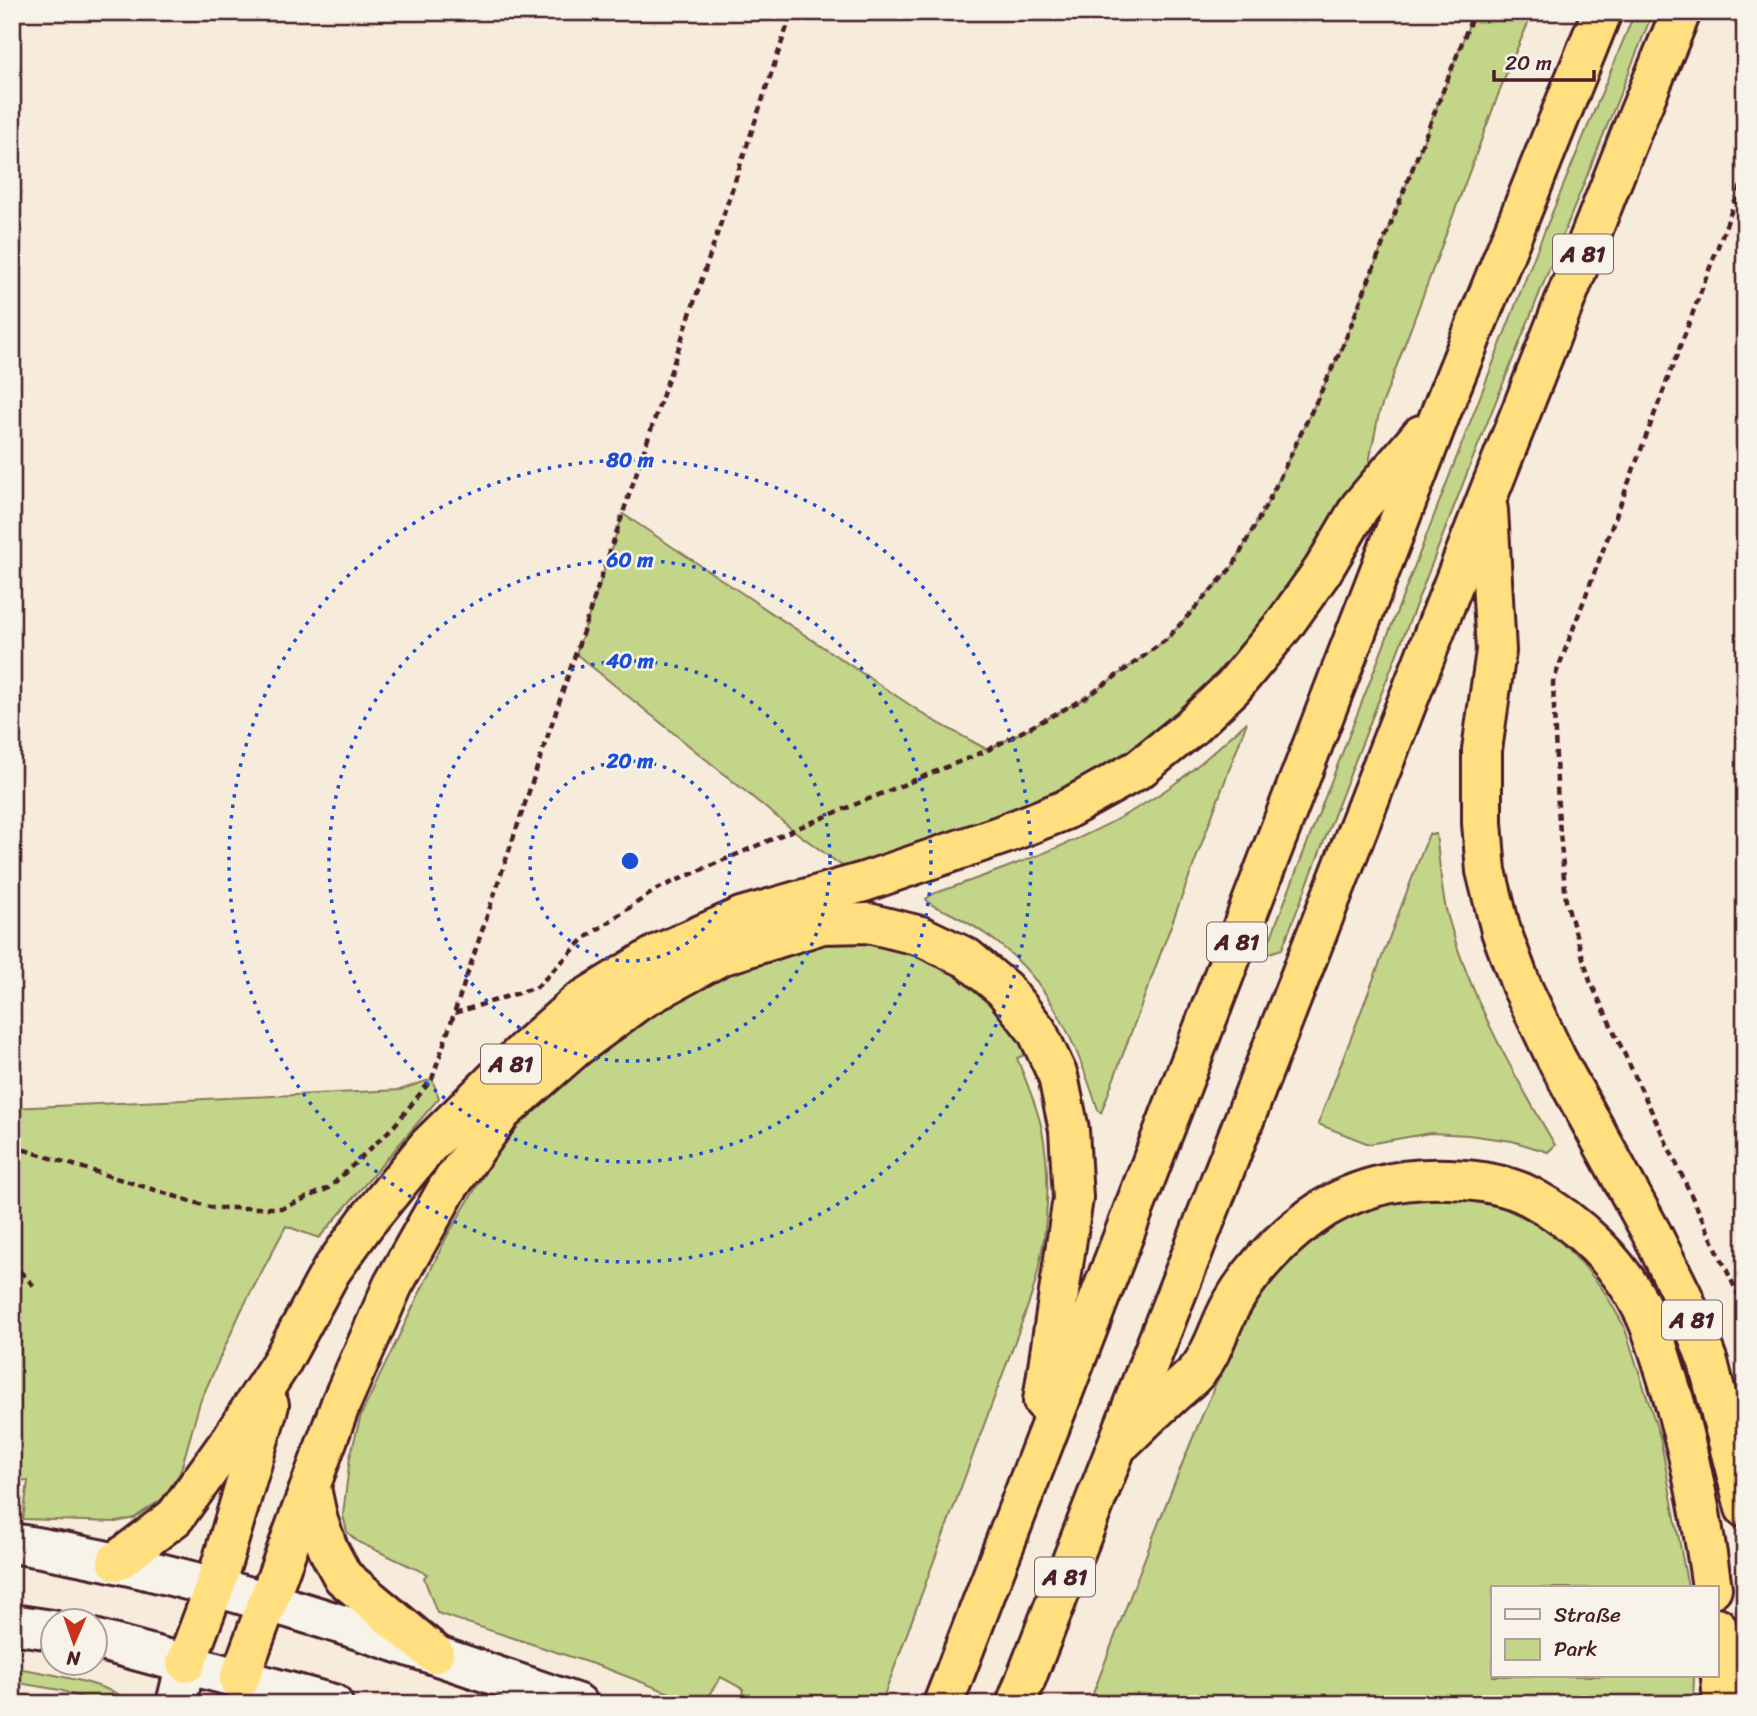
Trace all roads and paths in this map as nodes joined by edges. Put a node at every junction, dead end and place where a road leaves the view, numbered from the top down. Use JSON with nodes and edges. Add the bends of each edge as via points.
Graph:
{"nodes":[{"id":1,"x":792,"y":12,"type":"edge"},
{"id":2,"x":1474,"y":12,"type":"edge"},
{"id":3,"x":1602,"y":12,"type":"edge"},
{"id":4,"x":1681,"y":12,"type":"edge"},
{"id":5,"x":1745,"y":175,"type":"edge"},
{"id":6,"x":1441,"y":412,"type":"junction"},
{"id":7,"x":1487,"y":498,"type":"junction"},
{"id":8,"x":454,"y":1014,"type":"junction"},
{"id":9,"x":12,"y":1146,"type":"edge"},
{"id":10,"x":12,"y":1263,"type":"edge"},
{"id":11,"x":34,"y":1286,"type":"dead end"},
{"id":12,"x":1745,"y":1309,"type":"edge"},
{"id":13,"x":281,"y":1363,"type":"junction"},
{"id":14,"x":1113,"y":1450,"type":"junction"},
{"id":15,"x":1032,"y":1472,"type":"junction"},
{"id":16,"x":311,"y":1488,"type":"junction"},
{"id":17,"x":1745,"y":1508,"type":"edge"},
{"id":18,"x":12,"y":1543,"type":"edge"},
{"id":19,"x":117,"y":1561,"type":"junction"},
{"id":20,"x":215,"y":1586,"type":"junction"},
{"id":21,"x":1712,"y":1586,"type":"edge"},
{"id":22,"x":267,"y":1602,"type":"junction"},
{"id":23,"x":12,"y":1624,"type":"edge"},
{"id":24,"x":38,"y":1628,"type":"edge"},
{"id":25,"x":1718,"y":1640,"type":"edge"},
{"id":26,"x":108,"y":1643,"type":"edge"},
{"id":27,"x":434,"y":1653,"type":"junction"},
{"id":28,"x":186,"y":1663,"type":"junction"},
{"id":29,"x":236,"y":1692,"type":"edge"},
{"id":30,"x":176,"y":1704,"type":"edge"},
{"id":31,"x":333,"y":1704,"type":"edge"},
{"id":32,"x":578,"y":1704,"type":"edge"},
{"id":33,"x":943,"y":1704,"type":"edge"},
{"id":34,"x":1016,"y":1704,"type":"edge"},
{"id":35,"x":1723,"y":1704,"type":"edge"}],
"edges":[{"from":1,"to":8,"type":"path"},
{"from":2,"to":8,"type":"path","via":[[1342,348],[1269,500],[1233,566],[1166,640],[1087,697],[988,750],[657,889],[585,938],[537,987]]},
{"from":3,"to":6,"type":"highway","number":"A 81"},
{"from":4,"to":7,"type":"highway","number":"A 81"},
{"from":5,"to":12,"type":"path","via":[[1552,682],[1566,901],[1590,981]]},
{"from":6,"to":13,"type":"highway","number":"A 81","via":[[1360,507],[1323,570],[1233,687],[1139,769],[1065,810],[1002,835],[741,917],[658,954],[578,1003],[428,1146],[331,1272]]},
{"from":6,"to":15,"type":"highway","number":"A 81"},
{"from":7,"to":14,"type":"highway","number":"A 81"},
{"from":7,"to":17,"type":"highway","number":"A 81","via":[[1496,651],[1482,750],[1482,823],[1495,907],[1521,985],[1556,1058],[1683,1297],[1708,1362]]},
{"from":8,"to":9,"type":"path","via":[[432,1079],[394,1126],[329,1188],[283,1208],[213,1208]]},
{"from":10,"to":11,"type":"path"},
{"from":13,"to":19,"type":"highway","number":"A 81","via":[[174,1517]]},
{"from":13,"to":20,"type":"highway","number":"A 81"},
{"from":14,"to":21,"type":"highway","number":"A 81","via":[[1200,1368],[1254,1269],[1313,1215],[1348,1195],[1386,1183],[1424,1178],[1499,1185],[1530,1196],[1601,1250],[1644,1312],[1693,1471]]},
{"from":14,"to":34,"type":"highway","number":"A 81"},
{"from":15,"to":16,"type":"highway","number":"A 81","via":[[1073,1198],[1069,1130],[1058,1076],[1037,1031],[1004,989],[967,958],[921,936],[868,923],[822,924],[720,956],[638,1000],[502,1112],[447,1189],[393,1285],[341,1404]]},
{"from":15,"to":33,"type":"highway","number":"A 81"},
{"from":16,"to":22,"type":"highway","number":"A 81"},
{"from":16,"to":27,"type":"highway","via":[[328,1551],[344,1577]]},
{"from":18,"to":19,"type":"main road"},
{"from":19,"to":20,"type":"main road"},
{"from":20,"to":22,"type":"main road"},
{"from":20,"to":28,"type":"highway","number":"A 81"},
{"from":22,"to":27,"type":"main road"},
{"from":22,"to":29,"type":"highway"},
{"from":23,"to":24,"type":"main road"},
{"from":25,"to":35,"type":"highway"},
{"from":26,"to":28,"type":"main road"},
{"from":27,"to":32,"type":"main road"},
{"from":28,"to":29,"type":"main road"},
{"from":28,"to":30,"type":"main road"},
{"from":29,"to":31,"type":"main road"}]}
